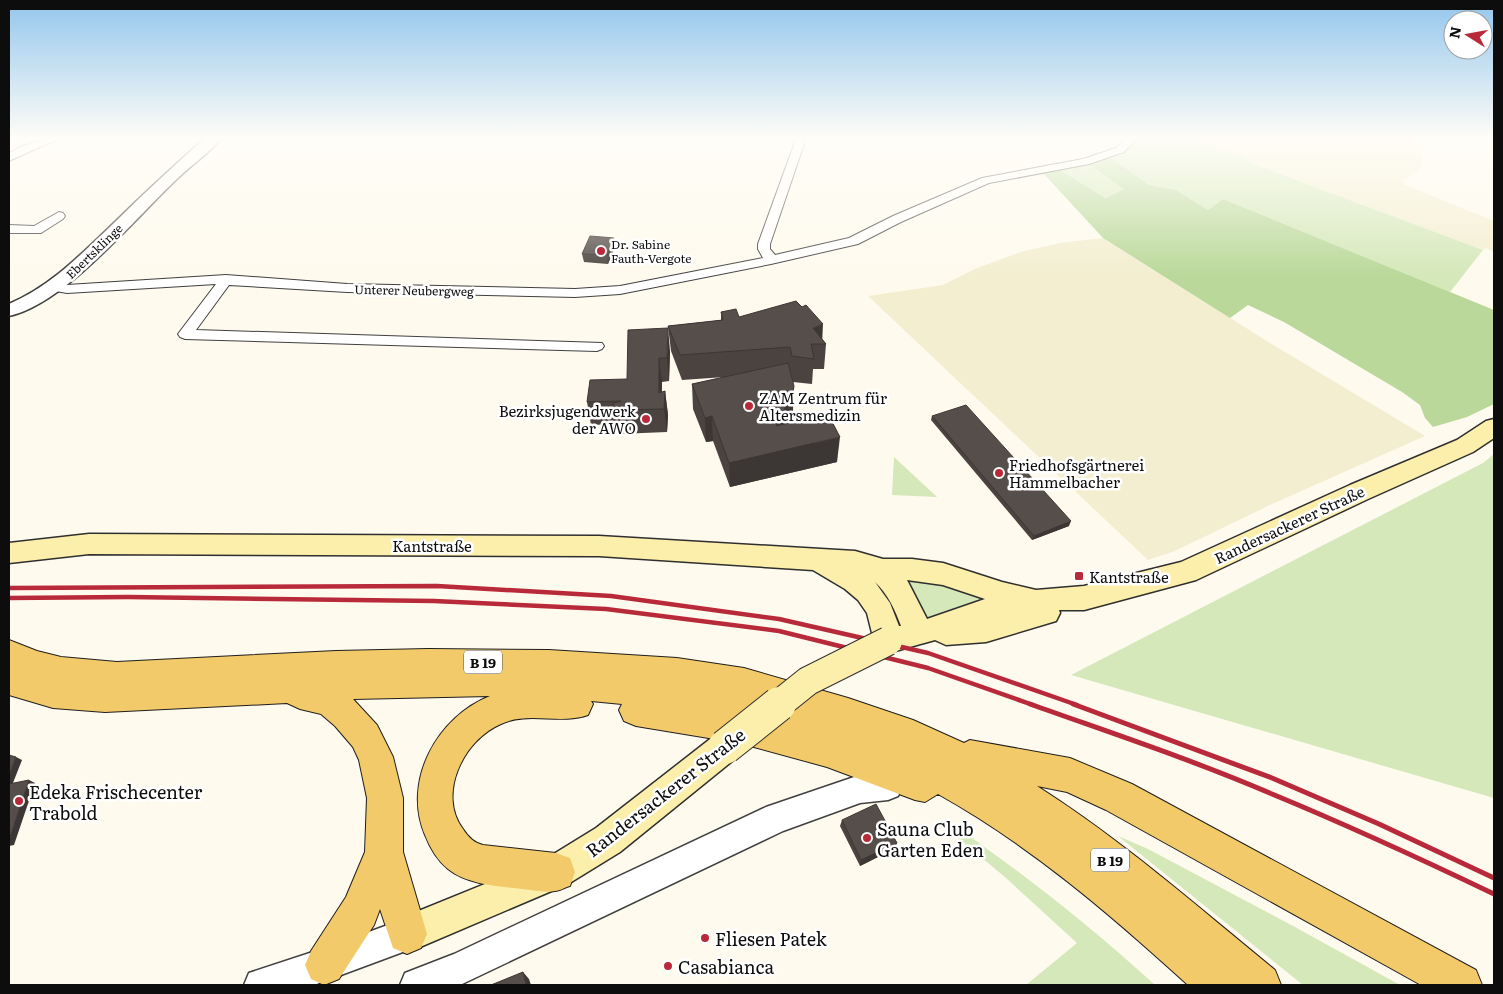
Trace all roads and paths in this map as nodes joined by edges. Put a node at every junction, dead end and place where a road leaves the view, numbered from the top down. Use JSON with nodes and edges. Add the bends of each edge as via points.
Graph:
{"nodes":[{"id":1,"x":162,"y":184,"type":"edge"},
{"id":2,"x":785,"y":184,"type":"edge"},
{"id":3,"x":976,"y":184,"type":"edge"},
{"id":4,"x":59,"y":216,"type":"dead end"},
{"id":5,"x":9,"y":229,"type":"edge"},
{"id":6,"x":771,"y":260,"type":"junction"},
{"id":7,"x":226,"y":279,"type":"junction"},
{"id":8,"x":55,"y":286,"type":"junction"},
{"id":9,"x":9,"y":311,"type":"edge"},
{"id":10,"x":597,"y":346,"type":"dead end"},
{"id":11,"x":1494,"y":427,"type":"edge"},
{"id":12,"x":62,"y":547,"type":"junction"},
{"id":13,"x":9,"y":553,"type":"edge"},
{"id":14,"x":802,"y":559,"type":"junction"},
{"id":15,"x":9,"y":569,"type":"edge"},
{"id":16,"x":880,"y":570,"type":"junction"},
{"id":17,"x":1062,"y":599,"type":"junction"},
{"id":18,"x":919,"y":634,"type":"junction"},
{"id":19,"x":888,"y":641,"type":"junction"},
{"id":20,"x":9,"y":654,"type":"edge"},
{"id":21,"x":9,"y":680,"type":"edge"},
{"id":22,"x":277,"y":689,"type":"junction"},
{"id":23,"x":948,"y":753,"type":"junction"},
{"id":24,"x":902,"y":785,"type":"junction"},
{"id":25,"x":988,"y":804,"type":"junction"},
{"id":26,"x":384,"y":852,"type":"junction"},
{"id":27,"x":556,"y":872,"type":"junction"},
{"id":28,"x":407,"y":934,"type":"junction"},
{"id":29,"x":325,"y":965,"type":"junction"},
{"id":30,"x":261,"y":985,"type":"edge"},
{"id":31,"x":417,"y":985,"type":"edge"},
{"id":32,"x":1220,"y":985,"type":"edge"},
{"id":33,"x":1260,"y":985,"type":"edge"},
{"id":34,"x":1461,"y":985,"type":"edge"}],
"edges":[{"from":1,"to":8,"type":"street","name":"Ebertsklinge"},
{"from":2,"to":6,"type":"street","via":[[764,244]]},
{"from":3,"to":6,"type":"street","name":"Unterer Neubergweg","via":[[854,241]]},
{"from":4,"to":5,"type":"street","via":[[37,230]]},
{"from":6,"to":7,"type":"street","name":"Unterer Neubergweg","via":[[620,290],[576,293],[347,288]]},
{"from":7,"to":8,"type":"street","name":"Unterer Neubergweg","via":[[67,289]]},
{"from":7,"to":10,"type":"street","via":[[185,334]]},
{"from":8,"to":9,"type":"street","name":"Ebertsklinge"},
{"from":11,"to":17,"type":"main road","name":"Randersackerer Straße","via":[[1464,446],[1186,572]]},
{"from":12,"to":13,"type":"main road","name":"Kantstraße"},
{"from":12,"to":14,"type":"main road","name":"Kantstraße","via":[[89,544],[598,546]]},
{"from":12,"to":15,"type":"main road","name":"Kantstraße"},
{"from":14,"to":16,"type":"main road","name":"Kantstraße","via":[[856,562]]},
{"from":14,"to":19,"type":"main road","name":"Kantstraße","via":[[846,574],[864,589],[879,607]]},
{"from":16,"to":17,"type":"main road","name":"Kantstraße","via":[[924,570],[1017,597]]},
{"from":16,"to":18,"type":"main road","via":[[889,577],[905,603]]},
{"from":17,"to":18,"type":"main road","name":"Randersackerer Straße","via":[[1053,611],[986,630]]},
{"from":18,"to":19,"type":"main road","name":"Randersackerer Straße"},
{"from":19,"to":27,"type":"main road","name":"Randersackerer Straße","bridge":true,"via":[[808,681],[608,840]]},
{"from":20,"to":23,"type":"main road","number":"B 19","via":[[28,664],[78,674],[139,678],[294,667],[442,662],[637,669],[735,681],[862,717]]},
{"from":21,"to":22,"type":"main road","number":"B 19","via":[[56,694],[123,698]]},
{"from":22,"to":25,"type":"main road","number":"B 19","via":[[472,682],[620,688],[712,700],[826,728],[937,774]]},
{"from":22,"to":26,"type":"main road","via":[[330,701],[365,736],[376,757],[385,798]]},
{"from":23,"to":33,"type":"main road","number":"B 19","via":[[1048,813],[1133,878]]},
{"from":23,"to":34,"type":"main road","via":[[1070,776],[1119,797]]},
{"from":24,"to":25,"type":"main road","via":[[945,788]]},
{"from":24,"to":27,"type":"main road","via":[[827,750],[729,725],[660,712],[590,704],[509,705],[480,717],[459,735],[442,764],[434,789],[435,814],[444,838],[462,856],[480,864]]},
{"from":24,"to":31,"type":"street","via":[[860,789],[777,818],[461,968]]},
{"from":25,"to":32,"type":"main road","number":"B 19","via":[[1109,889]]},
{"from":26,"to":28,"type":"main road"},
{"from":26,"to":29,"type":"main road","via":[[360,911]]},
{"from":27,"to":28,"type":"main road","name":"Randersackerer Straße"},
{"from":28,"to":29,"type":"street","name":"Randersackerer Straße"},
{"from":29,"to":30,"type":"street","name":"Randersackerer Straße"}]}
